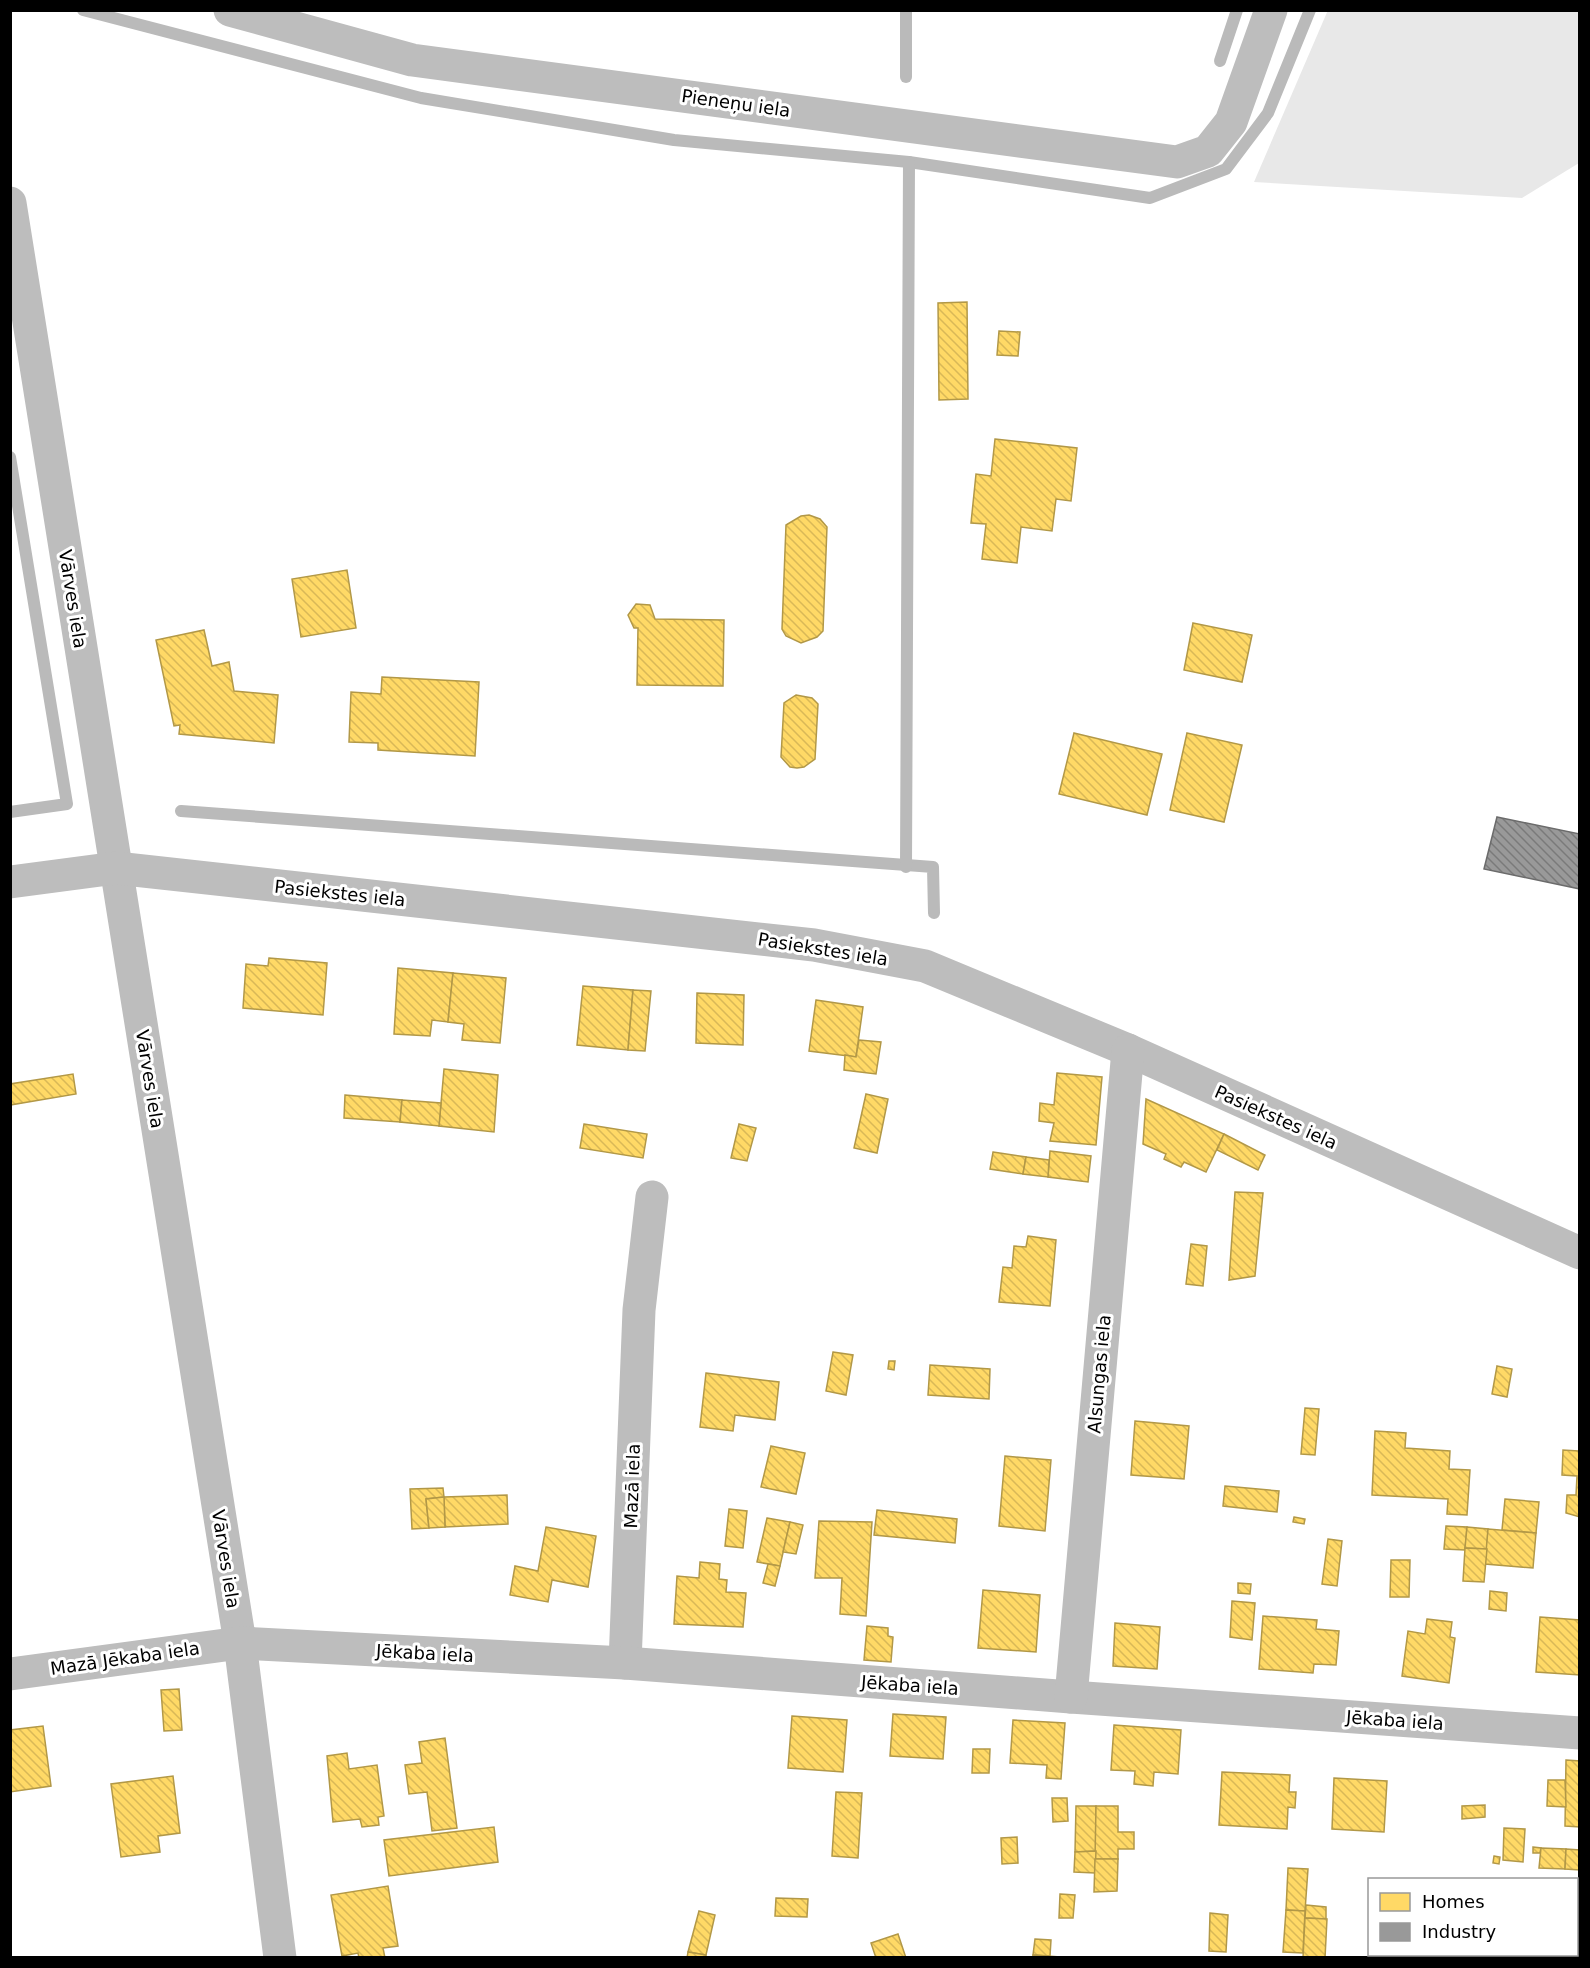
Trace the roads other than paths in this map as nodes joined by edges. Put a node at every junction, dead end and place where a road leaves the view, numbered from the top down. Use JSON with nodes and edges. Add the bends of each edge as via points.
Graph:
{"nodes":[{"id":1,"x":230,"y":10,"type":"edge"},
{"id":2,"x":1271,"y":10,"type":"edge"},
{"id":3,"x":10,"y":203,"type":"edge"},
{"id":4,"x":116,"y":868,"type":"junction"},
{"id":5,"x":10,"y":882,"type":"edge"},
{"id":6,"x":1128,"y":1050,"type":"junction"},
{"id":7,"x":652,"y":1197,"type":"dead end"},
{"id":8,"x":1580,"y":1253,"type":"edge"},
{"id":9,"x":240,"y":1643,"type":"junction"},
{"id":10,"x":625,"y":1662,"type":"junction"},
{"id":11,"x":10,"y":1674,"type":"edge"},
{"id":12,"x":1071,"y":1697,"type":"junction"},
{"id":13,"x":1580,"y":1732,"type":"edge"},
{"id":14,"x":280,"y":1958,"type":"edge"}],
"edges":[{"from":1,"to":2,"type":"street","name":"Pieneņu iela","via":[[412,60],[1178,162],[1208,151],[1231,122]]},
{"from":3,"to":4,"type":"street","name":"Vārves iela"},
{"from":4,"to":5,"type":"street","name":"Pasiekstes iela"},
{"from":4,"to":6,"type":"street","name":"Pasiekstes iela","via":[[814,945],[925,966]]},
{"from":4,"to":9,"type":"street","name":"Vārves iela"},
{"from":6,"to":8,"type":"street","name":"Pasiekstes iela"},
{"from":6,"to":12,"type":"street","name":"Alsungas iela"},
{"from":7,"to":10,"type":"street","name":"Mazā iela","via":[[639,1310]]},
{"from":9,"to":10,"type":"street","name":"Jēkaba iela"},
{"from":9,"to":11,"type":"street","name":"Mazā Jēkaba iela"},
{"from":9,"to":14,"type":"street","name":"Vārves iela"},
{"from":10,"to":12,"type":"street","name":"Jēkaba iela"},
{"from":12,"to":13,"type":"street","name":"Jēkaba iela"}]}
